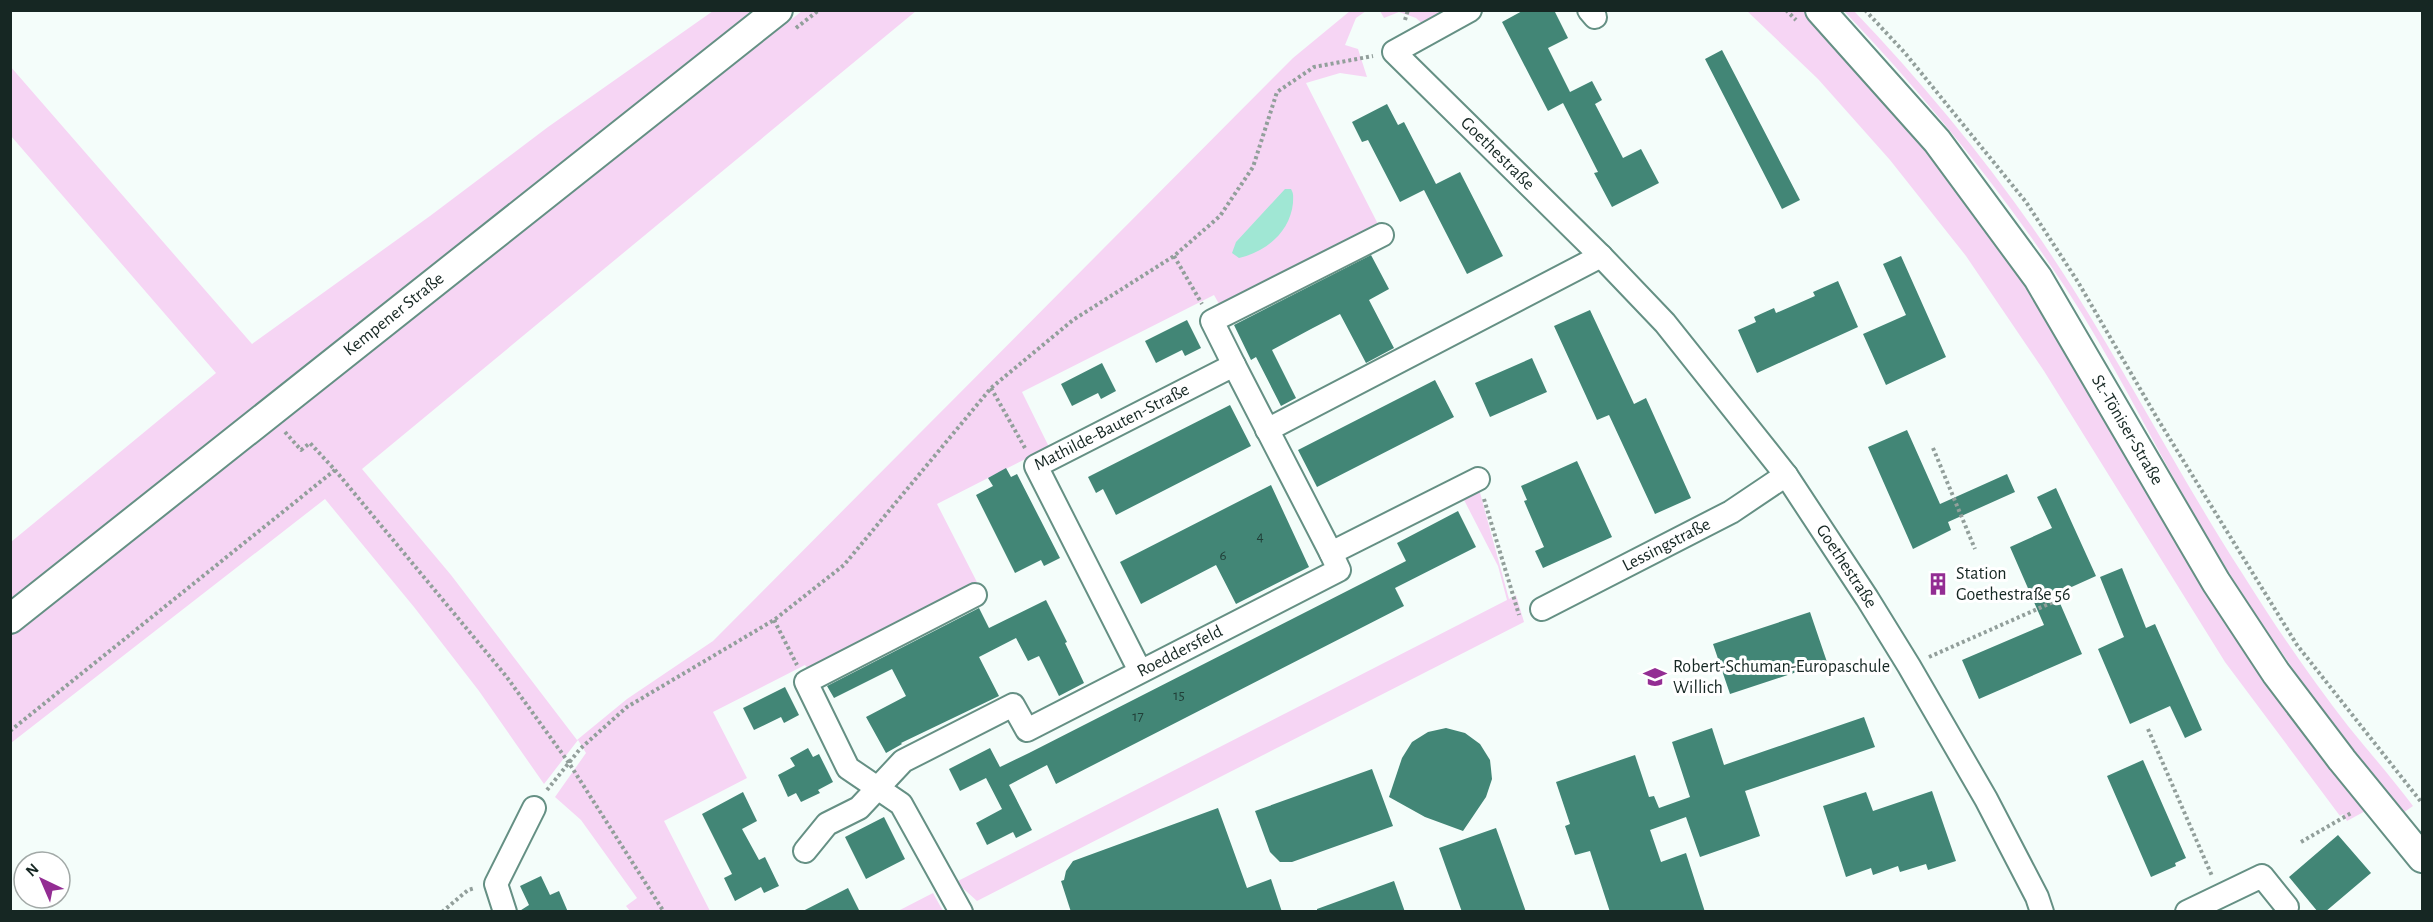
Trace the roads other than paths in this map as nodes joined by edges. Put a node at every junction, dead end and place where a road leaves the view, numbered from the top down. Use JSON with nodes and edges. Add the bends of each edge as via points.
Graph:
{"nodes":[{"id":1,"x":778,"y":10,"type":"edge"},
{"id":2,"x":1470,"y":10,"type":"edge"},
{"id":3,"x":1820,"y":10,"type":"edge"},
{"id":4,"x":1382,"y":235,"type":"dead end"},
{"id":5,"x":1601,"y":256,"type":"junction"},
{"id":6,"x":1234,"y":365,"type":"junction"},
{"id":7,"x":1267,"y":430,"type":"junction"},
{"id":8,"x":1786,"y":476,"type":"junction"},
{"id":9,"x":1478,"y":479,"type":"road end"},
{"id":10,"x":1331,"y":554,"type":"junction"},
{"id":11,"x":975,"y":595,"type":"dead end"},
{"id":12,"x":1542,"y":609,"type":"road end"},
{"id":13,"x":10,"y":619,"type":"edge"},
{"id":14,"x":1140,"y":672,"type":"junction"},
{"id":15,"x":879,"y":787,"type":"junction"},
{"id":16,"x":534,"y":808,"type":"road end"},
{"id":17,"x":805,"y":851,"type":"dead end"},
{"id":18,"x":2422,"y":858,"type":"edge"},
{"id":19,"x":2287,"y":907,"type":"dead end"},
{"id":20,"x":960,"y":910,"type":"edge"},
{"id":21,"x":505,"y":912,"type":"edge"},
{"id":22,"x":2042,"y":912,"type":"edge"},
{"id":23,"x":2187,"y":912,"type":"edge"}],
"edges":[{"from":1,"to":13,"type":"main road","name":"Kempener Straße"},
{"from":2,"to":5,"type":"street","name":"Goethestraße","via":[[1394,52]]},
{"from":3,"to":18,"type":"main road","name":"St.-Töniser-Straße","via":[[1938,141],[2038,278],[2216,582],[2276,673]]},
{"from":4,"to":6,"type":"street","via":[[1212,321]]},
{"from":5,"to":7,"type":"street"},
{"from":5,"to":8,"type":"street","name":"Goethestraße","via":[[1665,323]]},
{"from":6,"to":7,"type":"street"},
{"from":6,"to":14,"type":"street","name":"Mathilde-Bauten-Straße","via":[[1036,466]]},
{"from":7,"to":10,"type":"street"},
{"from":8,"to":12,"type":"street","name":"Lessingstraße","via":[[1731,512]]},
{"from":8,"to":22,"type":"street","name":"Goethestraße","via":[[1909,666],[1986,799]]},
{"from":9,"to":10,"type":"street"},
{"from":10,"to":14,"type":"street","name":"Roeddersfeld","via":[[1339,570]]},
{"from":11,"to":15,"type":"street","via":[[806,682],[848,768]]},
{"from":14,"to":15,"type":"street","name":"Roeddersfeld","via":[[1027,730],[1013,705],[903,761]]},
{"from":15,"to":17,"type":"street","name":"Roeddersfeld","via":[[859,807],[828,824]]},
{"from":15,"to":20,"type":"street","via":[[901,804]]},
{"from":16,"to":21,"type":"street","via":[[496,884]]},
{"from":19,"to":23,"type":"street","via":[[2262,876]]}]}
